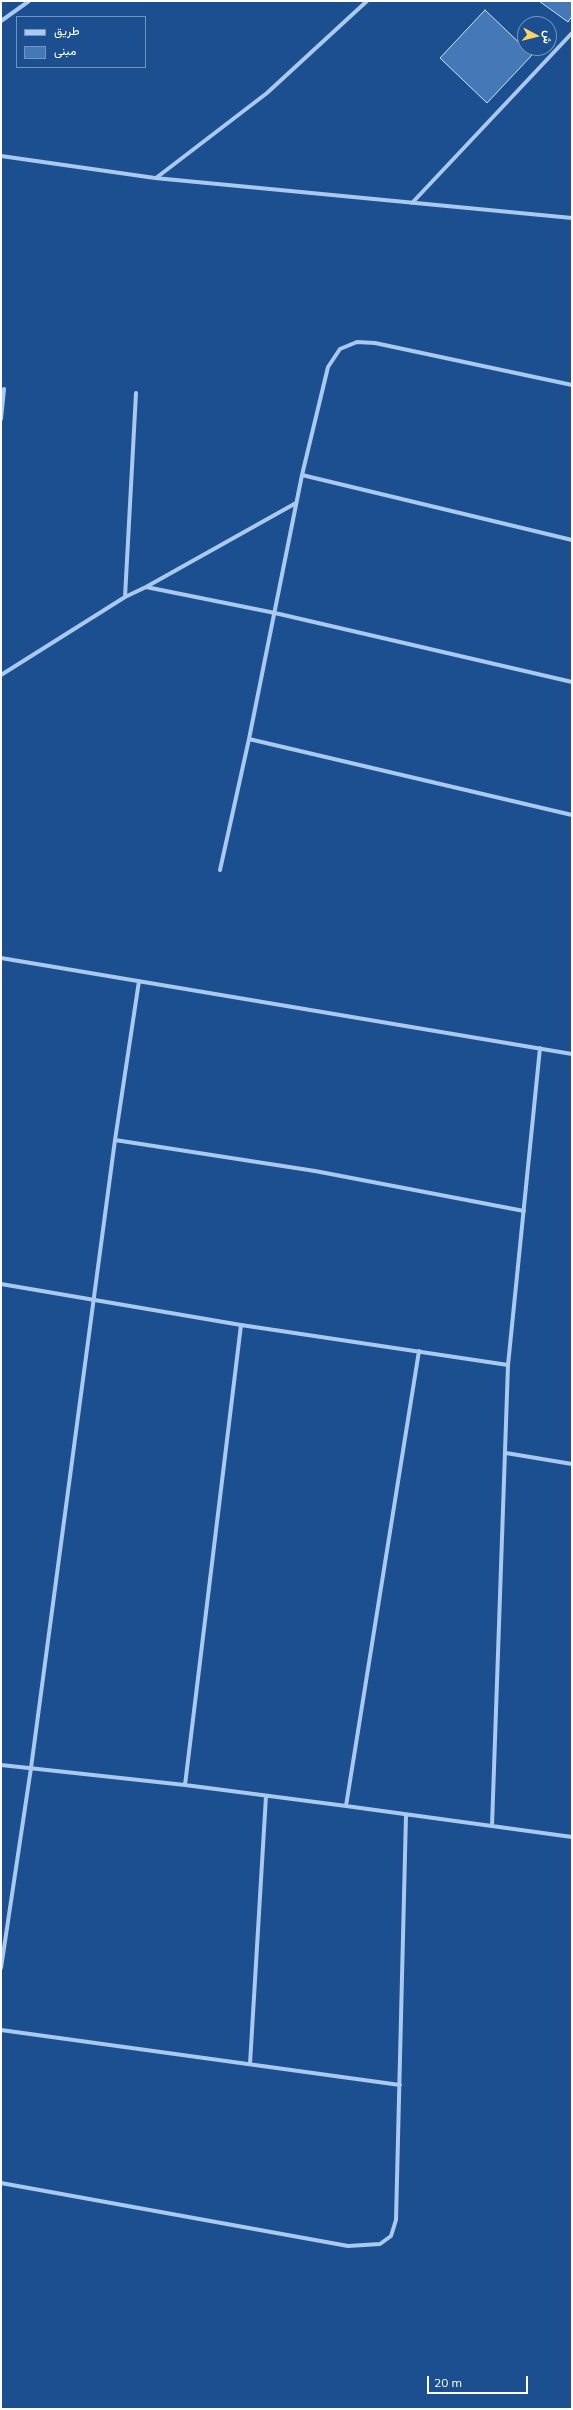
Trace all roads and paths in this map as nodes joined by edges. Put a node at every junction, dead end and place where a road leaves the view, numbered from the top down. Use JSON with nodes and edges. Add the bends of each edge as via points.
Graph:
{"nodes":[{"id":1,"x":29,"y":1,"type":"edge"},
{"id":2,"x":367,"y":1,"type":"edge"},
{"id":3,"x":1,"y":21,"type":"edge"},
{"id":4,"x":572,"y":33,"type":"edge"},
{"id":5,"x":1,"y":156,"type":"edge"},
{"id":6,"x":155,"y":178,"type":"junction"},
{"id":7,"x":412,"y":203,"type":"junction"},
{"id":8,"x":572,"y":218,"type":"edge"},
{"id":9,"x":572,"y":385,"type":"edge"},
{"id":10,"x":4,"y":389,"type":"dead end"},
{"id":11,"x":136,"y":394,"type":"dead end"},
{"id":12,"x":1,"y":419,"type":"edge"},
{"id":13,"x":302,"y":475,"type":"junction"},
{"id":14,"x":296,"y":504,"type":"junction"},
{"id":15,"x":572,"y":540,"type":"edge"},
{"id":16,"x":146,"y":588,"type":"junction"},
{"id":17,"x":125,"y":596,"type":"junction"},
{"id":18,"x":275,"y":613,"type":"junction"},
{"id":19,"x":1,"y":675,"type":"edge"},
{"id":20,"x":572,"y":682,"type":"edge"},
{"id":21,"x":249,"y":739,"type":"junction"},
{"id":22,"x":572,"y":816,"type":"edge"},
{"id":23,"x":220,"y":870,"type":"dead end"},
{"id":24,"x":1,"y":958,"type":"edge"},
{"id":25,"x":139,"y":981,"type":"junction"},
{"id":26,"x":540,"y":1048,"type":"junction"},
{"id":27,"x":572,"y":1054,"type":"edge"},
{"id":28,"x":115,"y":1140,"type":"junction"},
{"id":29,"x":524,"y":1211,"type":"junction"},
{"id":30,"x":1,"y":1284,"type":"edge"},
{"id":31,"x":94,"y":1300,"type":"junction"},
{"id":32,"x":241,"y":1325,"type":"junction"},
{"id":33,"x":419,"y":1351,"type":"junction"},
{"id":34,"x":508,"y":1365,"type":"junction"},
{"id":35,"x":506,"y":1453,"type":"junction"},
{"id":36,"x":572,"y":1464,"type":"edge"},
{"id":37,"x":1,"y":1764,"type":"edge"},
{"id":38,"x":31,"y":1768,"type":"junction"},
{"id":39,"x":185,"y":1785,"type":"junction"},
{"id":40,"x":266,"y":1796,"type":"junction"},
{"id":41,"x":346,"y":1806,"type":"junction"},
{"id":42,"x":406,"y":1816,"type":"junction"},
{"id":43,"x":492,"y":1826,"type":"junction"},
{"id":44,"x":572,"y":1837,"type":"edge"},
{"id":45,"x":1,"y":1968,"type":"edge"},
{"id":46,"x":1,"y":2030,"type":"edge"},
{"id":47,"x":250,"y":2064,"type":"junction"},
{"id":48,"x":400,"y":2085,"type":"junction"},
{"id":49,"x":1,"y":2183,"type":"edge"}],
"edges":[{"from":1,"to":3,"type":"street"},
{"from":2,"to":6,"type":"street","via":[[267,93]]},
{"from":4,"to":7,"type":"street"},
{"from":5,"to":6,"type":"street"},
{"from":6,"to":7,"type":"street"},
{"from":7,"to":8,"type":"street"},
{"from":9,"to":13,"type":"street","via":[[375,343],[357,342],[340,349],[328,367]]},
{"from":10,"to":12,"type":"street"},
{"from":11,"to":17,"type":"street"},
{"from":13,"to":14,"type":"street"},
{"from":13,"to":15,"type":"street"},
{"from":14,"to":16,"type":"street"},
{"from":14,"to":18,"type":"street"},
{"from":16,"to":17,"type":"street"},
{"from":16,"to":18,"type":"street"},
{"from":17,"to":19,"type":"street"},
{"from":18,"to":20,"type":"street"},
{"from":18,"to":21,"type":"street"},
{"from":21,"to":22,"type":"street"},
{"from":21,"to":23,"type":"street"},
{"from":24,"to":25,"type":"street"},
{"from":25,"to":26,"type":"street"},
{"from":25,"to":28,"type":"street"},
{"from":26,"to":27,"type":"street"},
{"from":26,"to":29,"type":"street"},
{"from":28,"to":29,"type":"street","via":[[315,1171]]},
{"from":28,"to":31,"type":"street"},
{"from":29,"to":34,"type":"street"},
{"from":30,"to":31,"type":"street"},
{"from":31,"to":32,"type":"street"},
{"from":31,"to":38,"type":"street"},
{"from":32,"to":33,"type":"street"},
{"from":32,"to":39,"type":"street"},
{"from":33,"to":34,"type":"street"},
{"from":33,"to":41,"type":"street"},
{"from":34,"to":35,"type":"street"},
{"from":35,"to":36,"type":"street"},
{"from":35,"to":43,"type":"street"},
{"from":37,"to":38,"type":"street"},
{"from":38,"to":39,"type":"street"},
{"from":38,"to":45,"type":"street"},
{"from":39,"to":40,"type":"street"},
{"from":40,"to":41,"type":"street"},
{"from":40,"to":47,"type":"street"},
{"from":41,"to":42,"type":"street"},
{"from":42,"to":43,"type":"street"},
{"from":42,"to":48,"type":"street"},
{"from":43,"to":44,"type":"street"},
{"from":46,"to":47,"type":"street"},
{"from":47,"to":48,"type":"street"},
{"from":48,"to":49,"type":"street","via":[[396,2220],[391,2236],[380,2244],[348,2246]]}]}
